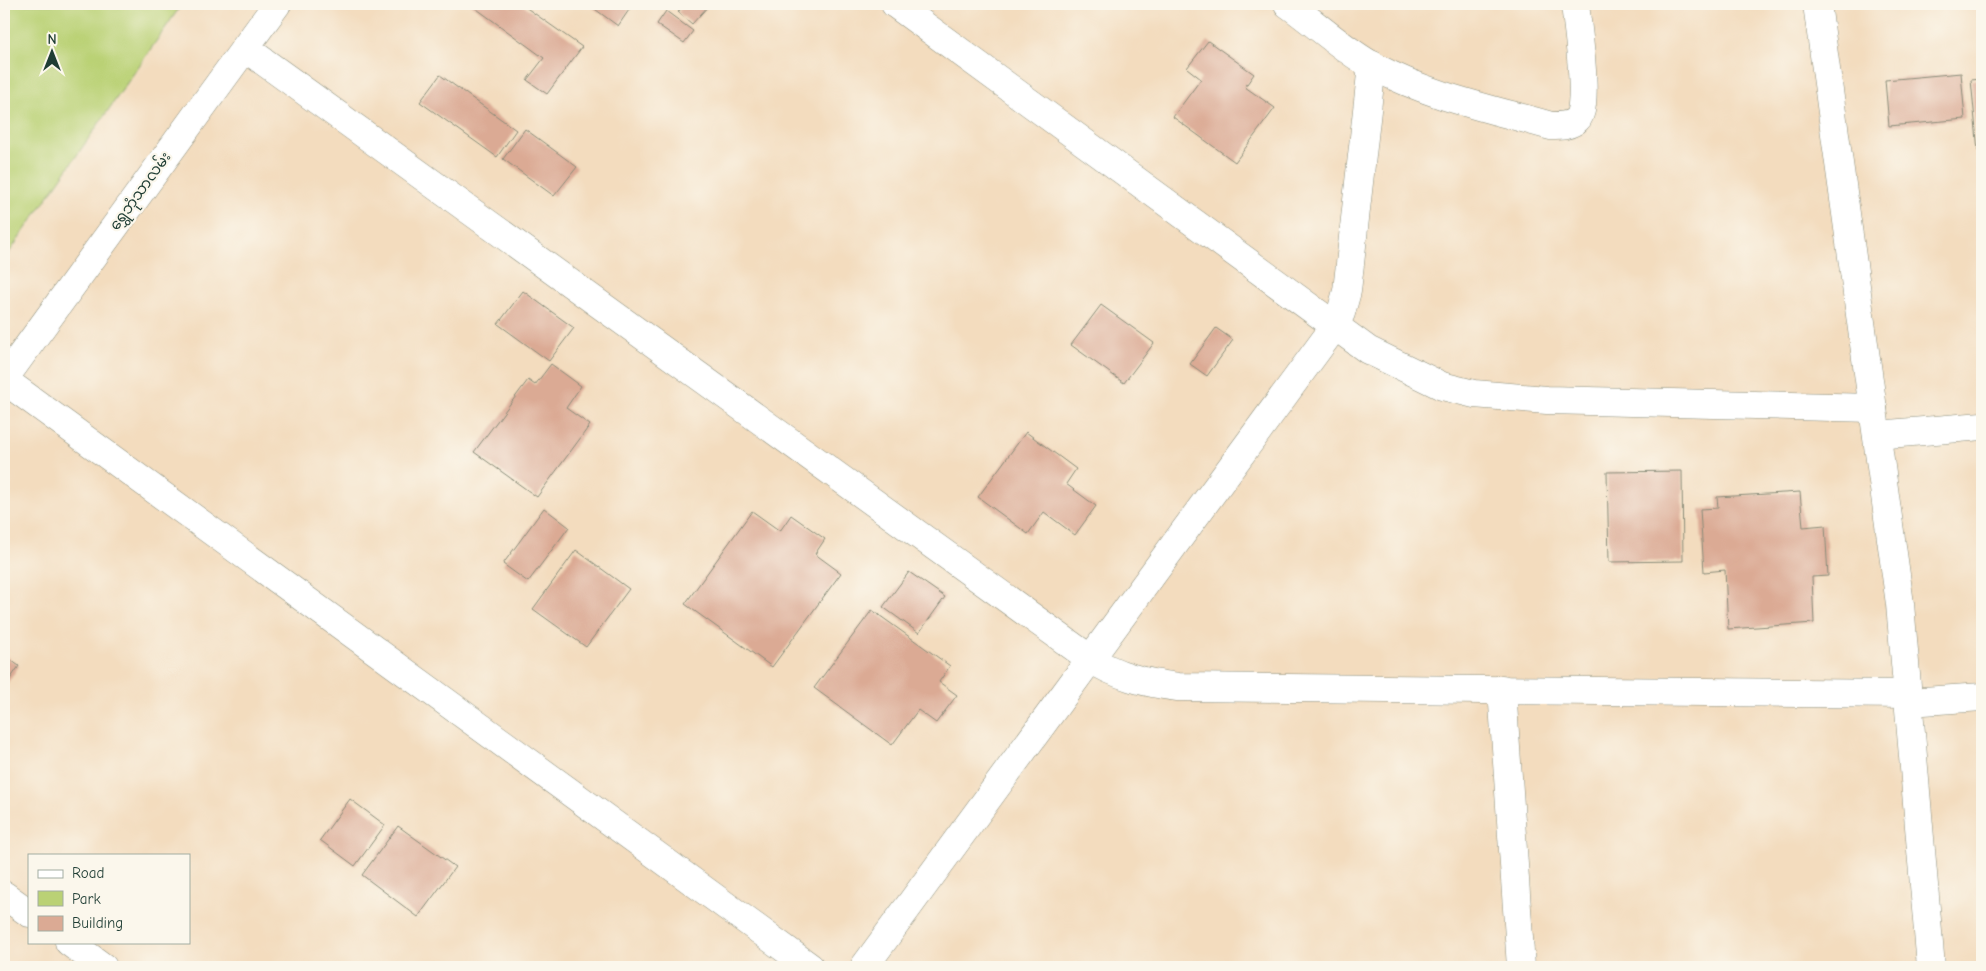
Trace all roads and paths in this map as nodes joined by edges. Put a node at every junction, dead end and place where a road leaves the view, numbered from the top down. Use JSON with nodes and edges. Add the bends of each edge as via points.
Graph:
{"nodes":[{"id":1,"x":277,"y":4,"type":"edge"},
{"id":2,"x":895,"y":4,"type":"edge"},
{"id":3,"x":1288,"y":4,"type":"edge"},
{"id":4,"x":1575,"y":4,"type":"edge"},
{"id":5,"x":1818,"y":4,"type":"edge"},
{"id":6,"x":244,"y":48,"type":"junction"},
{"id":7,"x":1372,"y":65,"type":"junction"},
{"id":8,"x":1334,"y":326,"type":"junction"},
{"id":9,"x":4,"y":380,"type":"edge"},
{"id":10,"x":1873,"y":408,"type":"junction"},
{"id":11,"x":1982,"y":426,"type":"edge"},
{"id":12,"x":1877,"y":435,"type":"junction"},
{"id":13,"x":1089,"y":658,"type":"junction"},
{"id":14,"x":1502,"y":690,"type":"junction"},
{"id":15,"x":1982,"y":697,"type":"edge"},
{"id":16,"x":1908,"y":698,"type":"junction"},
{"id":17,"x":4,"y":895,"type":"edge"},
{"id":18,"x":28,"y":912,"type":"edge"},
{"id":19,"x":72,"y":944,"type":"edge"},
{"id":20,"x":103,"y":967,"type":"edge"},
{"id":21,"x":810,"y":967,"type":"edge"},
{"id":22,"x":864,"y":967,"type":"edge"},
{"id":23,"x":1521,"y":967,"type":"edge"},
{"id":24,"x":1931,"y":967,"type":"edge"}],
"edges":[{"from":1,"to":6,"type":"street","name":"ရွှေဘုံသာလမ်း"},
{"from":2,"to":8,"type":"street"},
{"from":3,"to":7,"type":"street"},
{"from":4,"to":7,"type":"street","via":[[1584,92],[1578,119],[1566,125],[1551,126],[1435,93]]},
{"from":5,"to":10,"type":"street"},
{"from":6,"to":9,"type":"street","name":"ရွှေဘုံသာလမ်း"},
{"from":6,"to":13,"type":"street"},
{"from":7,"to":8,"type":"street","via":[[1347,291]]},
{"from":8,"to":10,"type":"street","via":[[1368,350],[1411,372],[1442,386],[1474,394],[1547,400]]},
{"from":8,"to":13,"type":"street"},
{"from":9,"to":21,"type":"street"},
{"from":10,"to":12,"type":"street"},
{"from":11,"to":12,"type":"street"},
{"from":12,"to":16,"type":"street","via":[[1900,604]]},
{"from":13,"to":14,"type":"street","via":[[1146,683],[1178,687]]},
{"from":13,"to":22,"type":"street"},
{"from":14,"to":16,"type":"street"},
{"from":14,"to":23,"type":"street"},
{"from":15,"to":16,"type":"street"},
{"from":16,"to":24,"type":"street"},
{"from":17,"to":18,"type":"street"},
{"from":19,"to":20,"type":"street"}]}
